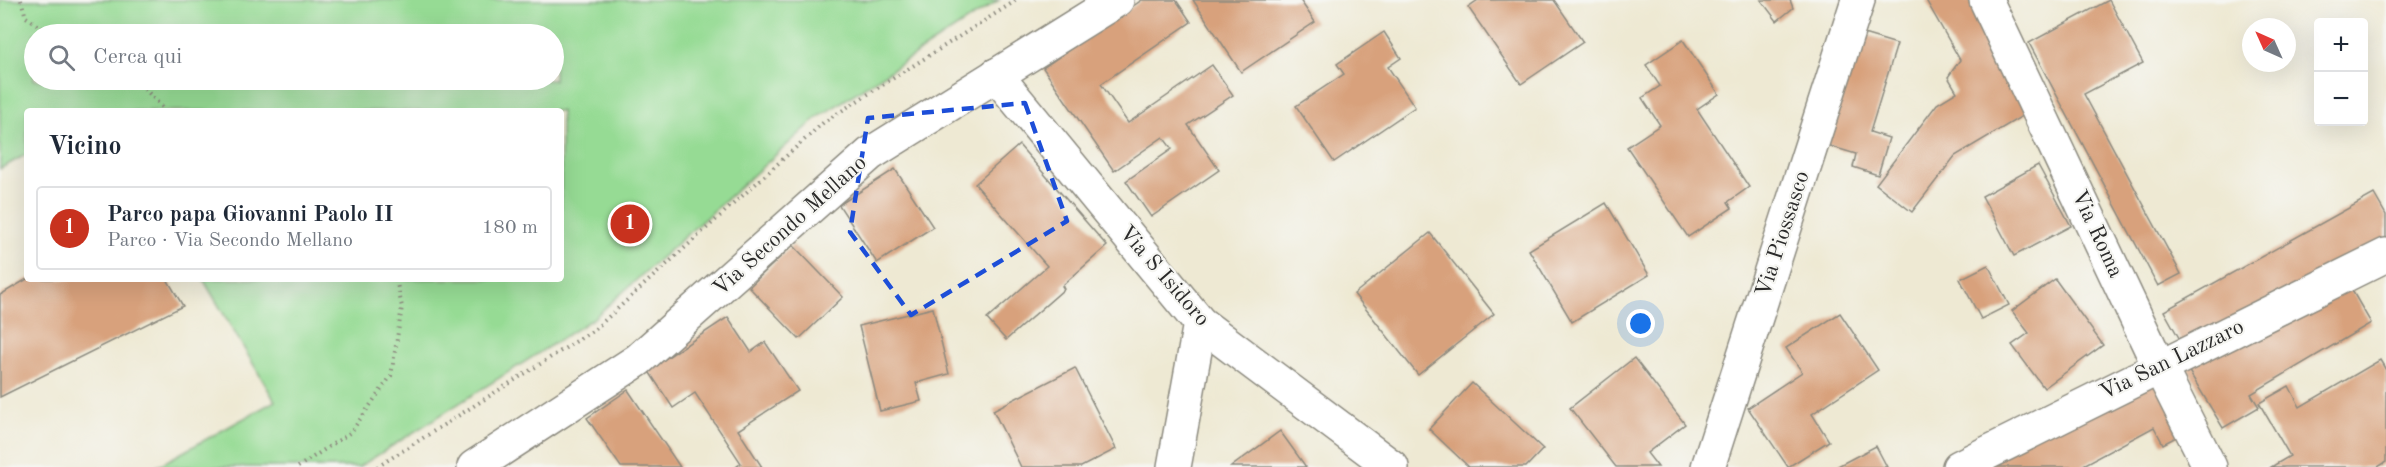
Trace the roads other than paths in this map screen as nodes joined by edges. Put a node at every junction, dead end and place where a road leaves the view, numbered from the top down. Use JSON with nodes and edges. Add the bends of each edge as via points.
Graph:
{"nodes":[{"id":1,"x":1117,"y":0,"type":"edge"},
{"id":2,"x":1857,"y":0,"type":"edge"},
{"id":3,"x":1986,"y":0,"type":"edge"},
{"id":4,"x":996,"y":75,"type":"junction"},
{"id":5,"x":2386,"y":255,"type":"edge"},
{"id":6,"x":1200,"y":323,"type":"junction"},
{"id":7,"x":2159,"y":366,"type":"junction"},
{"id":8,"x":474,"y":467,"type":"edge"},
{"id":9,"x":1174,"y":467,"type":"edge"},
{"id":10,"x":1392,"y":467,"type":"edge"},
{"id":11,"x":1708,"y":467,"type":"edge"},
{"id":12,"x":1959,"y":467,"type":"edge"},
{"id":13,"x":2210,"y":467,"type":"edge"}],
"edges":[{"from":1,"to":4,"type":"street","name":"Via Secondo Mellano"},
{"from":2,"to":11,"type":"street","name":"Via Piossasco"},
{"from":3,"to":7,"type":"street","name":"Via Roma"},
{"from":4,"to":6,"type":"street","name":"Via S Isidoro"},
{"from":4,"to":8,"type":"street","name":"Via Secondo Mellano","via":[[870,154],[638,360]]},
{"from":5,"to":7,"type":"street","name":"Via San Lazzaro"},
{"from":6,"to":9,"type":"street"},
{"from":6,"to":10,"type":"street","name":"Via S Isidoro"},
{"from":7,"to":12,"type":"street","name":"Via San Lazzaro"},
{"from":7,"to":13,"type":"street","name":"Via Roma"}]}
